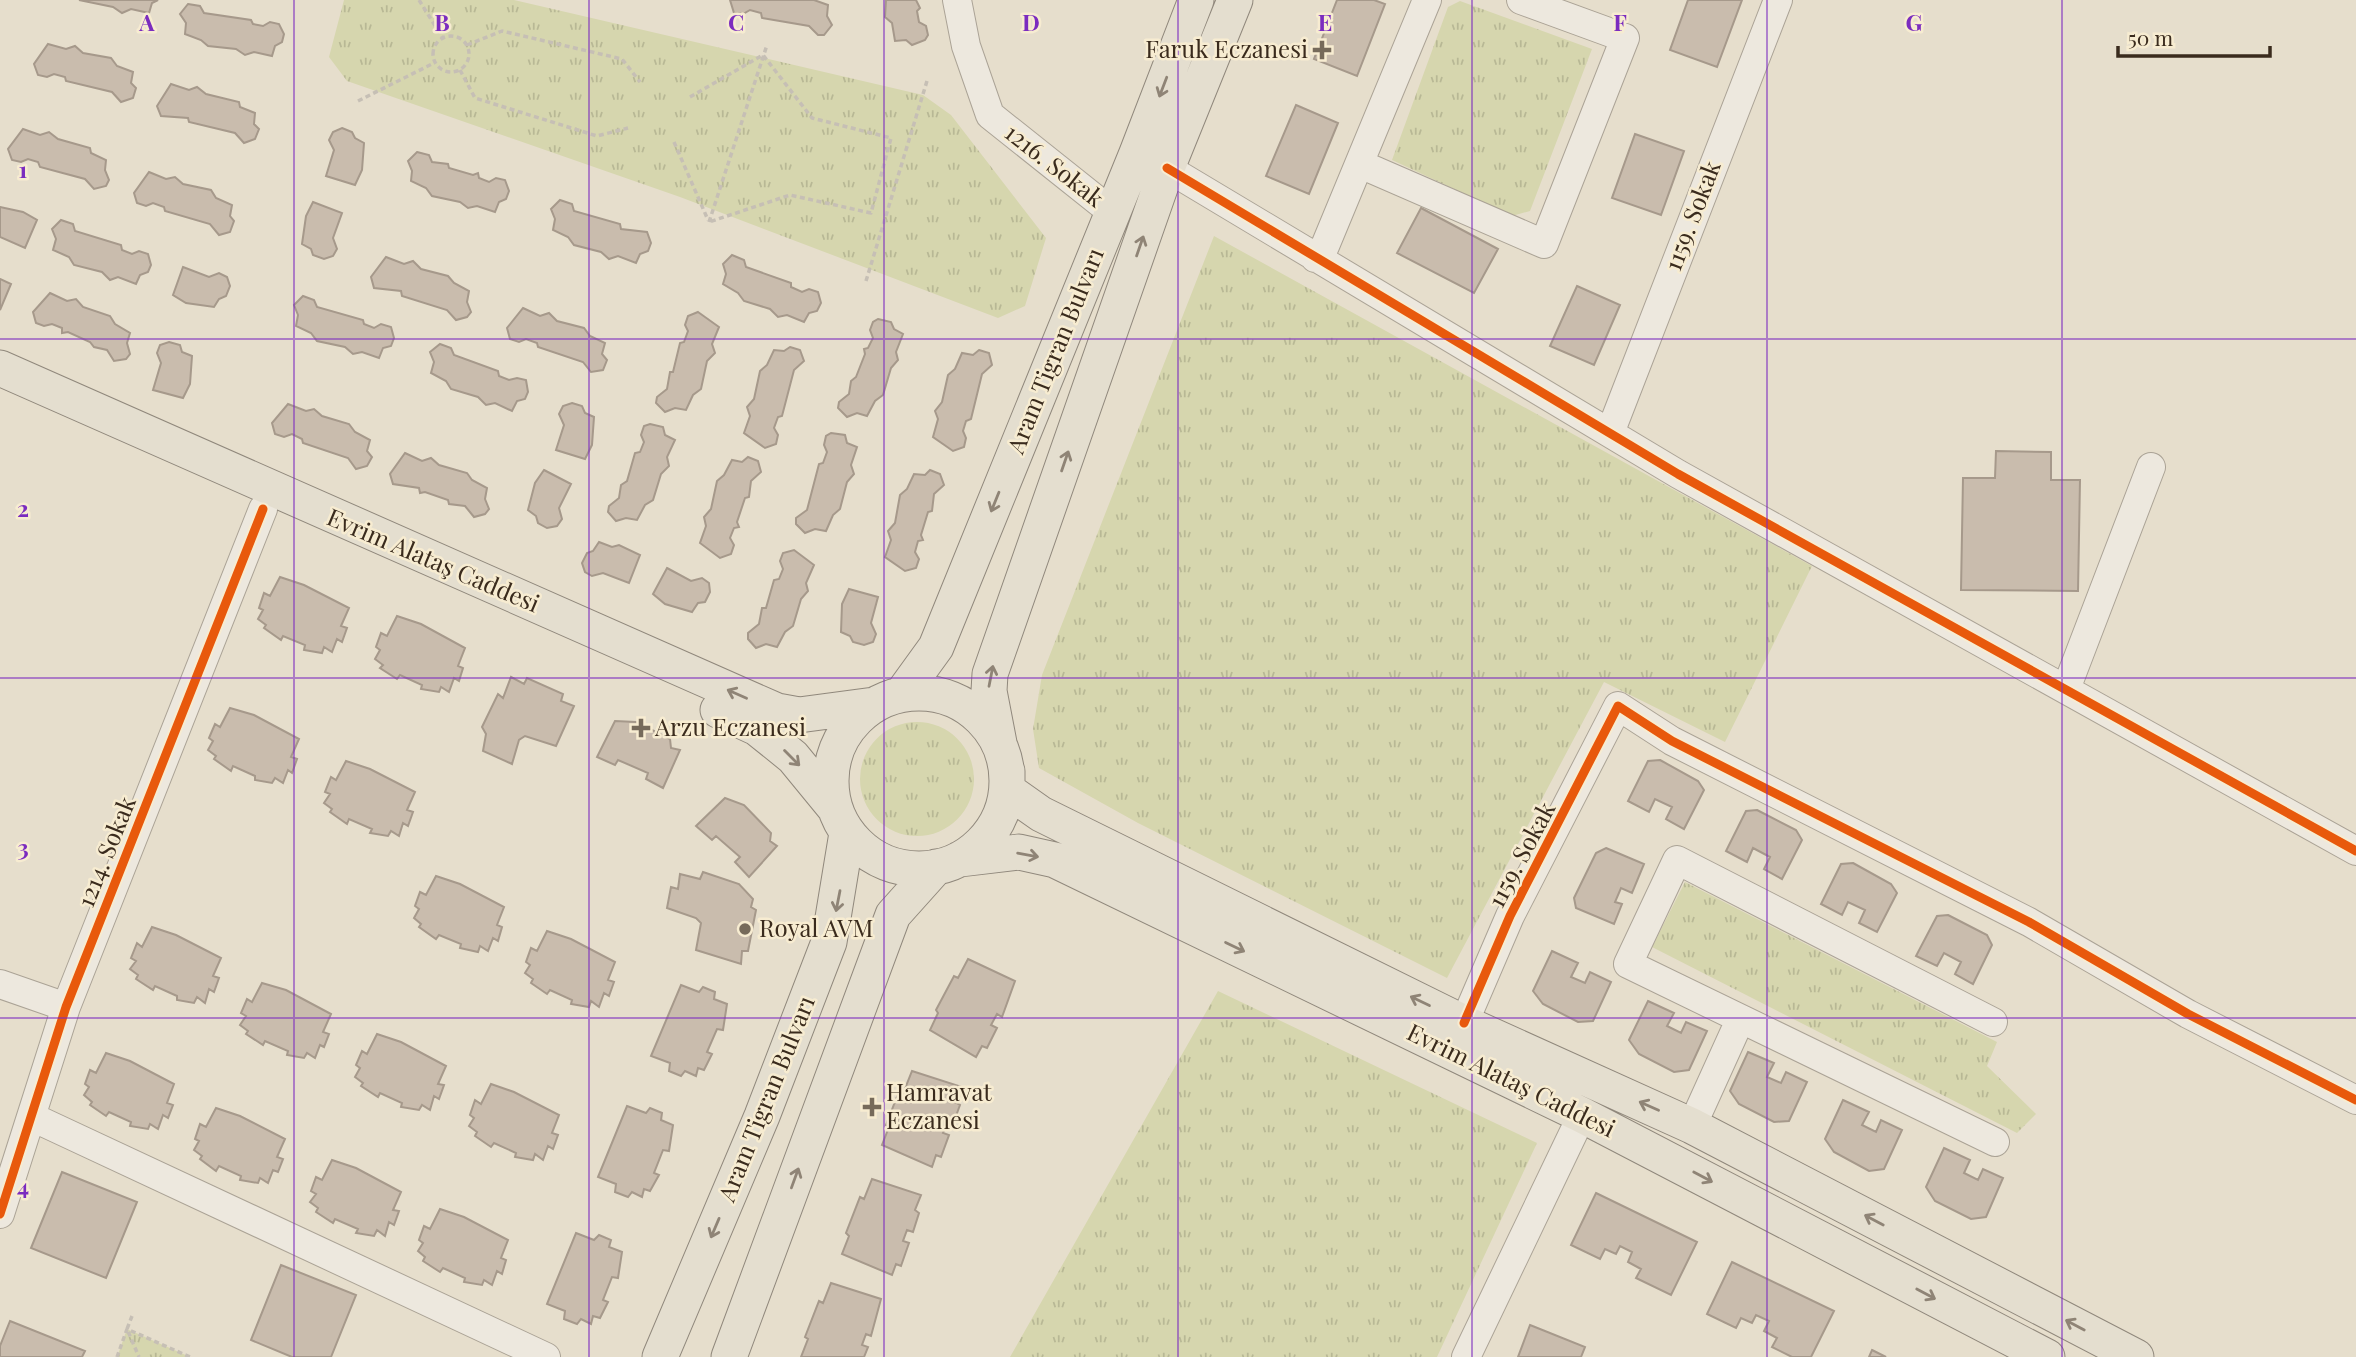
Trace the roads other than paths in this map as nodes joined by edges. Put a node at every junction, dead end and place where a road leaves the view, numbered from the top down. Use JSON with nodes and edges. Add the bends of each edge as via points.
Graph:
{"nodes":[{"id":1,"x":957,"y":0,"type":"edge"},
{"id":2,"x":1196,"y":0,"type":"edge"},
{"id":3,"x":1235,"y":0,"type":"edge"},
{"id":4,"x":1427,"y":0,"type":"edge"},
{"id":5,"x":1521,"y":0,"type":"edge"},
{"id":6,"x":1778,"y":0,"type":"edge"},
{"id":7,"x":1360,"y":164,"type":"junction"},
{"id":8,"x":1167,"y":168,"type":"junction"},
{"id":9,"x":1113,"y":213,"type":"junction"},
{"id":10,"x":1315,"y":258,"type":"junction"},
{"id":11,"x":0,"y":368,"type":"edge"},
{"id":12,"x":0,"y":387,"type":"edge"},
{"id":13,"x":1610,"y":433,"type":"junction"},
{"id":14,"x":2151,"y":467,"type":"dead end"},
{"id":15,"x":263,"y":509,"type":"junction"},
{"id":16,"x":2066,"y":689,"type":"junction"},
{"id":17,"x":888,"y":699,"type":"junction"},
{"id":18,"x":1003,"y":757,"type":"junction"},
{"id":19,"x":841,"y":820,"type":"junction"},
{"id":20,"x":2353,"y":842,"type":"edge"},
{"id":21,"x":948,"y":863,"type":"junction"},
{"id":22,"x":0,"y":984,"type":"edge"},
{"id":23,"x":66,"y":1007,"type":"junction"},
{"id":24,"x":1740,"y":1020,"type":"junction"},
{"id":25,"x":1993,"y":1022,"type":"dead end"},
{"id":26,"x":1464,"y":1023,"type":"junction"},
{"id":27,"x":2356,"y":1100,"type":"edge"},
{"id":28,"x":1582,"y":1115,"type":"junction"},
{"id":29,"x":32,"y":1117,"type":"junction"},
{"id":30,"x":1692,"y":1126,"type":"junction"},
{"id":31,"x":1995,"y":1142,"type":"dead end"},
{"id":32,"x":0,"y":1214,"type":"edge"},
{"id":33,"x":2001,"y":1346,"type":"edge"},
{"id":34,"x":546,"y":1357,"type":"edge"},
{"id":35,"x":660,"y":1357,"type":"edge"},
{"id":36,"x":729,"y":1357,"type":"edge"},
{"id":37,"x":1466,"y":1357,"type":"edge"},
{"id":38,"x":2047,"y":1357,"type":"edge"},
{"id":39,"x":2136,"y":1357,"type":"edge"}],
"edges":[{"from":1,"to":9,"type":"street","name":"1216. Sokak","via":[[990,115]]},
{"from":2,"to":9,"type":"main road","name":"Aram Tigran Bulvarı","one_way":true},
{"from":3,"to":8,"type":"main road"},
{"from":4,"to":7,"type":"street"},
{"from":5,"to":7,"type":"street","via":[[1625,38],[1544,244]]},
{"from":6,"to":13,"type":"street","name":"1159. Sokak"},
{"from":7,"to":10,"type":"street","via":[[1325,246]]},
{"from":8,"to":10,"type":"street"},
{"from":18,"to":8,"type":"main road","one_way":true,"via":[[989,691],[990,674]]},
{"from":9,"to":17,"type":"main road","name":"Aram Tigran Bulvarı","one_way":true,"via":[[936,648]]},
{"from":10,"to":13,"type":"street"},
{"from":17,"to":11,"type":"main road","name":"Evrim Alataş Caddesi","one_way":true,"via":[[799,715],[778,711]]},
{"from":12,"to":15,"type":"main road","name":"Evrim Alataş Caddesi"},
{"from":13,"to":16,"type":"street"},
{"from":14,"to":16,"type":"street"},
{"from":15,"to":19,"type":"main road","name":"Evrim Alataş Caddesi","one_way":true,"via":[[757,728],[793,757]]},
{"from":15,"to":23,"type":"street","name":"1214. Sokak"},
{"from":16,"to":20,"type":"street"},
{"from":17,"to":18,"type":"main road","via":[[931,693],[958,702],[982,719]]},
{"from":17,"to":19,"type":"main road","via":[[851,724],[836,749],[830,778]]},
{"from":18,"to":21,"type":"main road","via":[[1006,797],[997,821],[982,843]]},
{"from":26,"to":18,"type":"main road","one_way":true,"via":[[1041,814],[1007,790]]},
{"from":19,"to":21,"type":"main road","via":[[865,851],[887,863],[911,868]]},
{"from":19,"to":35,"type":"main road","name":"Aram Tigran Bulvarı","one_way":true,"via":[[829,942],[762,1116]]},
{"from":21,"to":28,"type":"main road","name":"Evrim Alataş Caddesi","one_way":true,"via":[[1020,852],[1055,860]]},
{"from":36,"to":21,"type":"main road","one_way":true,"via":[[893,915]]},
{"from":22,"to":23,"type":"street"},
{"from":23,"to":29,"type":"street","name":"1214. Sokak"},
{"from":24,"to":25,"type":"street","via":[[1628,964],[1677,860]]},
{"from":24,"to":30,"type":"street"},
{"from":24,"to":31,"type":"street"},
{"from":26,"to":27,"type":"street","name":"1159. Sokak","via":[[1510,916],[1618,706],[1672,741],[2029,922],[2188,1014]]},
{"from":30,"to":26,"type":"main road","one_way":true},
{"from":28,"to":33,"type":"main road","name":"Evrim Alataş Caddesi","one_way":true},
{"from":28,"to":37,"type":"street"},
{"from":29,"to":32,"type":"street","name":"1214. Sokak"},
{"from":29,"to":34,"type":"street"},
{"from":39,"to":30,"type":"main road","one_way":true},
{"from":33,"to":38,"type":"main road","name":"Evrim Alataş Caddesi"}]}
